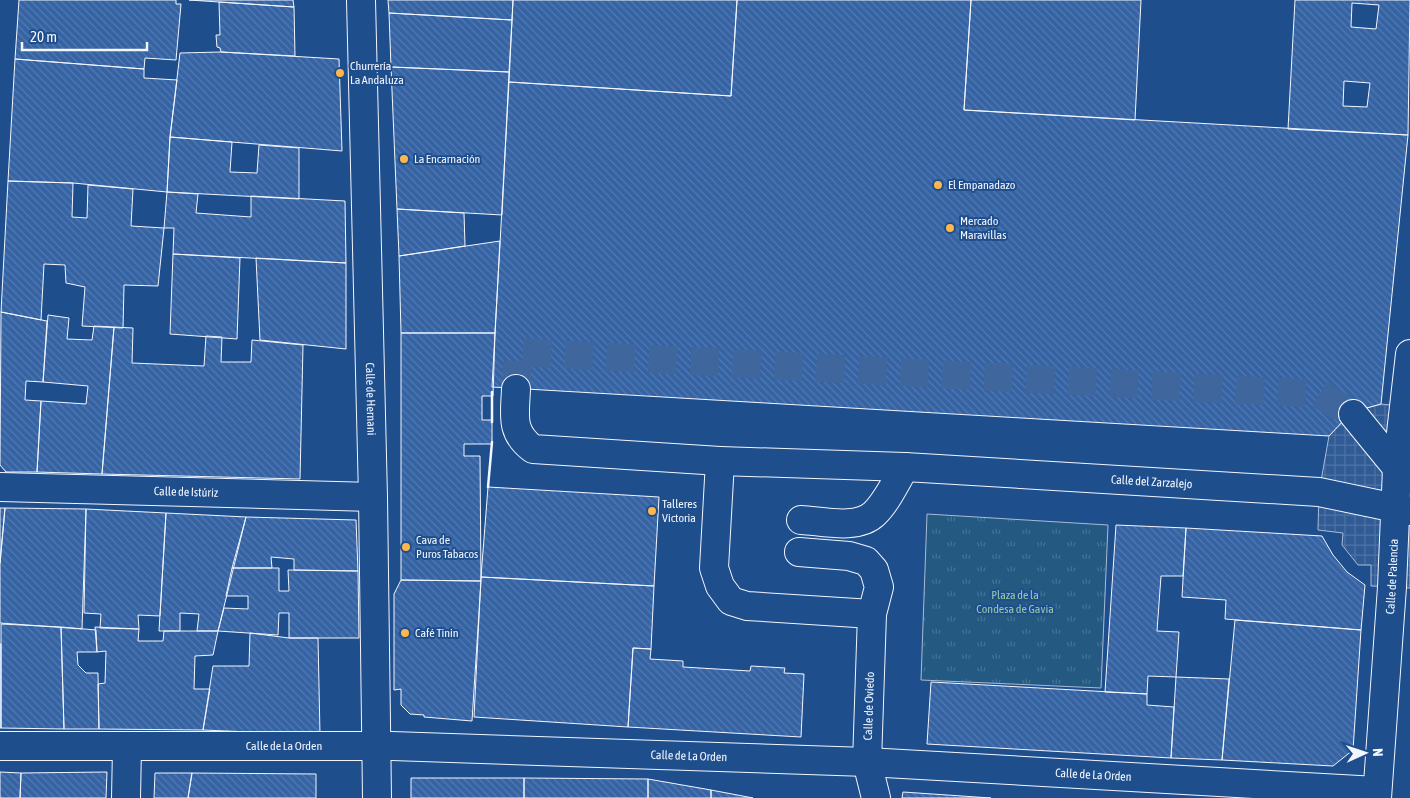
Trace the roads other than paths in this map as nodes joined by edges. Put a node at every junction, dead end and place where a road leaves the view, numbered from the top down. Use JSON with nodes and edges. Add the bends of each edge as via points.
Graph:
{"nodes":[{"id":1,"x":361,"y":0,"type":"edge"},
{"id":2,"x":1410,"y":354,"type":"edge"},
{"id":3,"x":516,"y":389,"type":"tunnel mouth"},
{"id":4,"x":1353,"y":414,"type":"tunnel mouth"},
{"id":5,"x":720,"y":460,"type":"junction"},
{"id":6,"x":905,"y":467,"type":"junction"},
{"id":7,"x":1397,"y":468,"type":"junction"},
{"id":8,"x":0,"y":487,"type":"edge"},
{"id":9,"x":373,"y":497,"type":"junction"},
{"id":10,"x":1403,"y":510,"type":"edge"},
{"id":11,"x":801,"y":520,"type":"dead end"},
{"id":12,"x":799,"y":552,"type":"dead end"},
{"id":13,"x":872,"y":614,"type":"junction"},
{"id":14,"x":0,"y":746,"type":"edge"},
{"id":15,"x":377,"y":746,"type":"junction"},
{"id":16,"x":127,"y":747,"type":"junction"},
{"id":17,"x":867,"y":762,"type":"junction"},
{"id":18,"x":1377,"y":794,"type":"edge"},
{"id":19,"x":126,"y":798,"type":"edge"},
{"id":20,"x":376,"y":798,"type":"edge"},
{"id":21,"x":876,"y":798,"type":"edge"}],
"edges":[{"from":1,"to":9,"type":"street","name":"Calle de Hernani"},
{"from":2,"to":7,"type":"street","name":"Calle de Palencia"},
{"from":3,"to":5,"type":"street","via":[[514,423],[521,441],[533,449]]},
{"from":4,"to":7,"type":"street"},
{"from":5,"to":6,"type":"street"},
{"from":5,"to":13,"type":"street","via":[[714,568],[730,601],[747,606]]},
{"from":6,"to":10,"type":"street","name":"Calle del Zarzalejo","via":[[1319,492]]},
{"from":6,"to":11,"type":"street","via":[[875,513],[864,520]]},
{"from":7,"to":10,"type":"street","name":"Calle de Palencia"},
{"from":8,"to":9,"type":"street","name":"Calle de Istúriz"},
{"from":9,"to":15,"type":"street","name":"Calle de Hernani"},
{"from":10,"to":18,"type":"street","name":"Calle de Palencia","via":[[1392,587]]},
{"from":12,"to":13,"type":"street","name":"Calle de Oviedo","via":[[849,556],[866,561],[874,570],[879,587]]},
{"from":13,"to":17,"type":"street","name":"Calle de Oviedo"},
{"from":14,"to":16,"type":"street","name":"Calle de La Orden"},
{"from":15,"to":16,"type":"street","name":"Calle de La Orden"},
{"from":15,"to":17,"type":"street","name":"Calle de La Orden"},
{"from":15,"to":20,"type":"street","name":"Calle de Hernani"},
{"from":16,"to":19,"type":"street"},
{"from":17,"to":18,"type":"street","name":"Calle de La Orden"},
{"from":17,"to":21,"type":"street","name":"Calle de Oviedo"}]}
